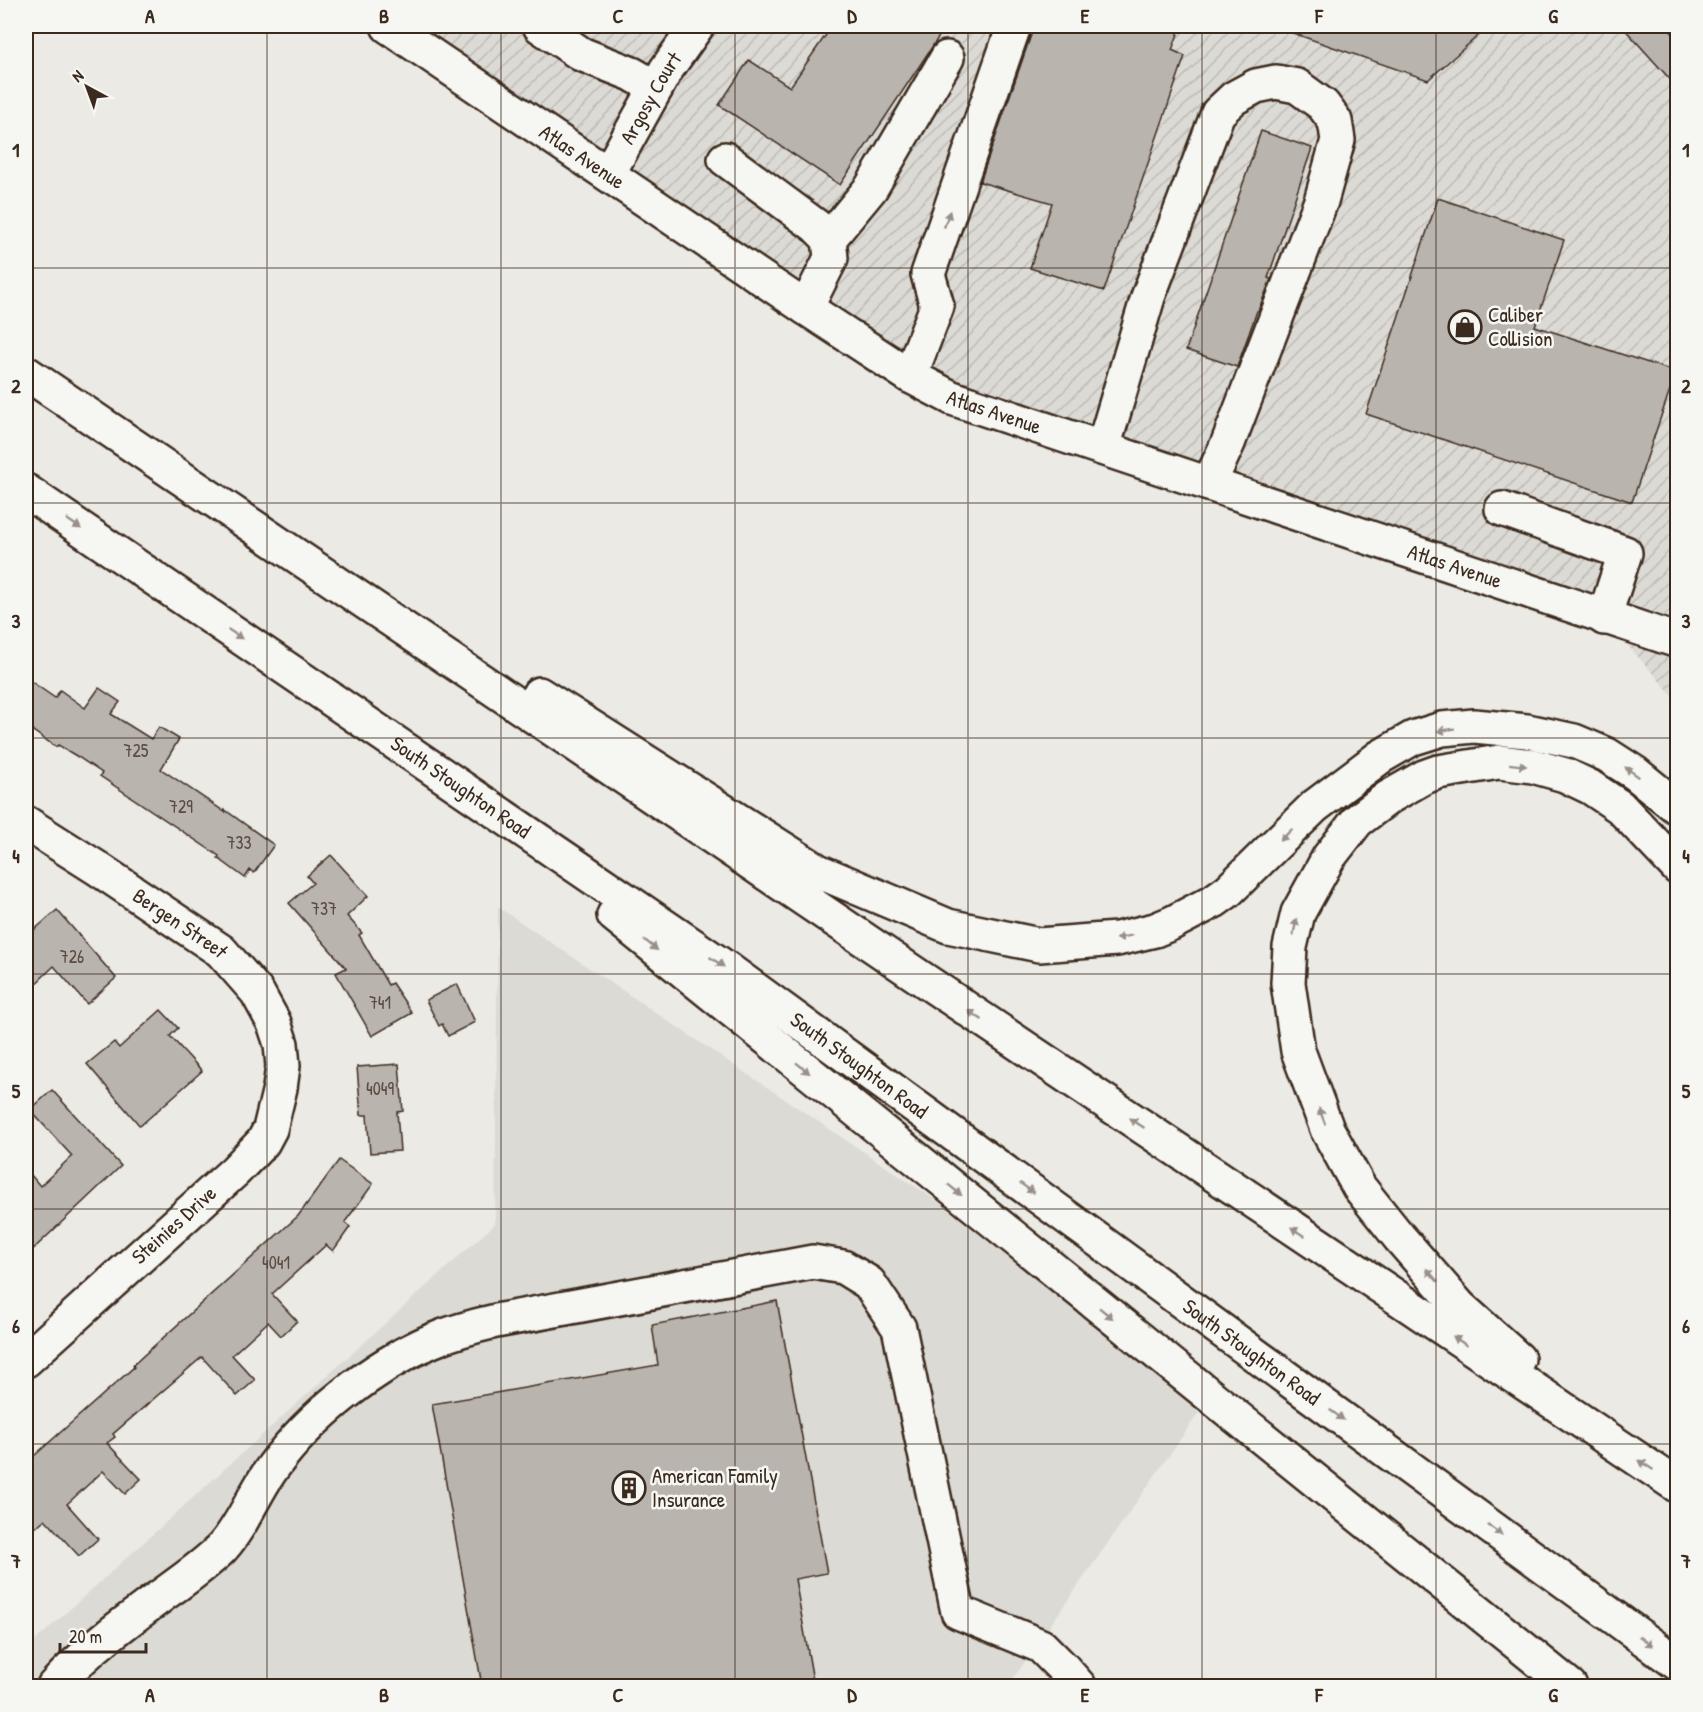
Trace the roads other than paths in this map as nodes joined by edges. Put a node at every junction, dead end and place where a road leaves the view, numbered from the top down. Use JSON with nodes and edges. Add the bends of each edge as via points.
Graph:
{"nodes":[{"id":1,"x":388,"y":26,"type":"edge"},
{"id":2,"x":540,"y":26,"type":"edge"},
{"id":3,"x":697,"y":26,"type":"edge"},
{"id":4,"x":1014,"y":26,"type":"edge"},
{"id":5,"x":947,"y":58,"type":"dead end"},
{"id":6,"x":656,"y":88,"type":"junction"},
{"id":7,"x":725,"y":159,"type":"dead end"},
{"id":8,"x":608,"y":174,"type":"junction"},
{"id":9,"x":830,"y":239,"type":"junction"},
{"id":10,"x":806,"y":308,"type":"junction"},
{"id":11,"x":26,"y":371,"type":"edge"},
{"id":12,"x":910,"y":376,"type":"junction"},
{"id":13,"x":1103,"y":448,"type":"junction"},
{"id":14,"x":1209,"y":484,"type":"junction"},
{"id":15,"x":26,"y":491,"type":"edge"},
{"id":16,"x":1502,"y":509,"type":"dead end"},
{"id":17,"x":1604,"y":618,"type":"junction"},
{"id":18,"x":1677,"y":641,"type":"edge"},
{"id":19,"x":426,"y":764,"type":"junction"},
{"id":20,"x":1677,"y":808,"type":"edge"},
{"id":21,"x":29,"y":830,"type":"edge"},
{"id":22,"x":1677,"y":868,"type":"edge"},
{"id":23,"x":283,"y":1066,"type":"joint"},
{"id":24,"x":26,"y":1360,"type":"edge"},
{"id":25,"x":1614,"y":1443,"type":"junction"},
{"id":26,"x":1677,"y":1486,"type":"edge"},
{"id":27,"x":1677,"y":1664,"type":"edge"},
{"id":28,"x":54,"y":1686,"type":"edge"},
{"id":29,"x":1079,"y":1686,"type":"edge"},
{"id":30,"x":1570,"y":1686,"type":"edge"}],
"edges":[{"from":1,"to":8,"type":"main road","name":"Atlas Avenue"},
{"from":2,"to":6,"type":"main road","via":[[581,54]]},
{"from":3,"to":6,"type":"main road","name":"Argosy Court"},
{"from":12,"to":4,"type":"main road","one_way":true,"via":[[937,306],[928,274]]},
{"from":5,"to":9,"type":"main road","via":[[871,188]]},
{"from":6,"to":8,"type":"main road","name":"Argosy Court"},
{"from":7,"to":9,"type":"main road"},
{"from":8,"to":10,"type":"main road","name":"Atlas Avenue"},
{"from":9,"to":10,"type":"main road","via":[[831,258]]},
{"from":10,"to":12,"type":"main road","name":"Atlas Avenue"},
{"from":20,"to":11,"type":"main road","one_way":true,"via":[[1635,773],[1574,741],[1474,726],[1442,729],[1413,738],[1380,757],[1315,806],[1228,891],[1172,924],[1118,939],[1039,945],[948,926],[818,871]]},
{"from":25,"to":11,"type":"main road","one_way":true},
{"from":12,"to":13,"type":"main road","name":"Atlas Avenue","via":[[952,398]]},
{"from":13,"to":14,"type":"main road","name":"Atlas Avenue"},
{"from":13,"to":14,"type":"main road","via":[[1148,297],[1218,113],[1256,86],[1276,82],[1297,86],[1323,105],[1335,121],[1338,140],[1321,201]]},
{"from":14,"to":17,"type":"main road","name":"Atlas Avenue"},
{"from":15,"to":19,"type":"main road","name":"South Stoughton Road","one_way":true},
{"from":16,"to":17,"type":"main road","via":[[1625,553]]},
{"from":17,"to":18,"type":"main road","name":"Atlas Avenue"},
{"from":19,"to":27,"type":"main road","name":"South Stoughton Road","one_way":true,"via":[[730,971]]},
{"from":19,"to":30,"type":"main road","one_way":true},
{"from":21,"to":23,"type":"main road","name":"Bergen Street","via":[[222,951],[257,992],[274,1023]]},
{"from":25,"to":22,"type":"main road","one_way":true,"via":[[1460,1307],[1359,1186],[1327,1129],[1298,1051],[1288,982],[1290,946],[1298,913],[1309,890],[1357,821],[1389,797],[1438,772],[1499,762],[1565,775],[1620,807]]},
{"from":23,"to":24,"type":"main road","name":"Steinies Drive","via":[[270,1129],[263,1142]]},
{"from":26,"to":25,"type":"main road","one_way":true},
{"from":28,"to":29,"type":"main road","via":[[110,1633],[222,1548],[271,1470],[296,1439],[351,1390],[404,1355],[460,1330],[496,1321],[813,1262],[843,1267],[869,1283],[899,1328],[958,1612],[1041,1646]]}]}
